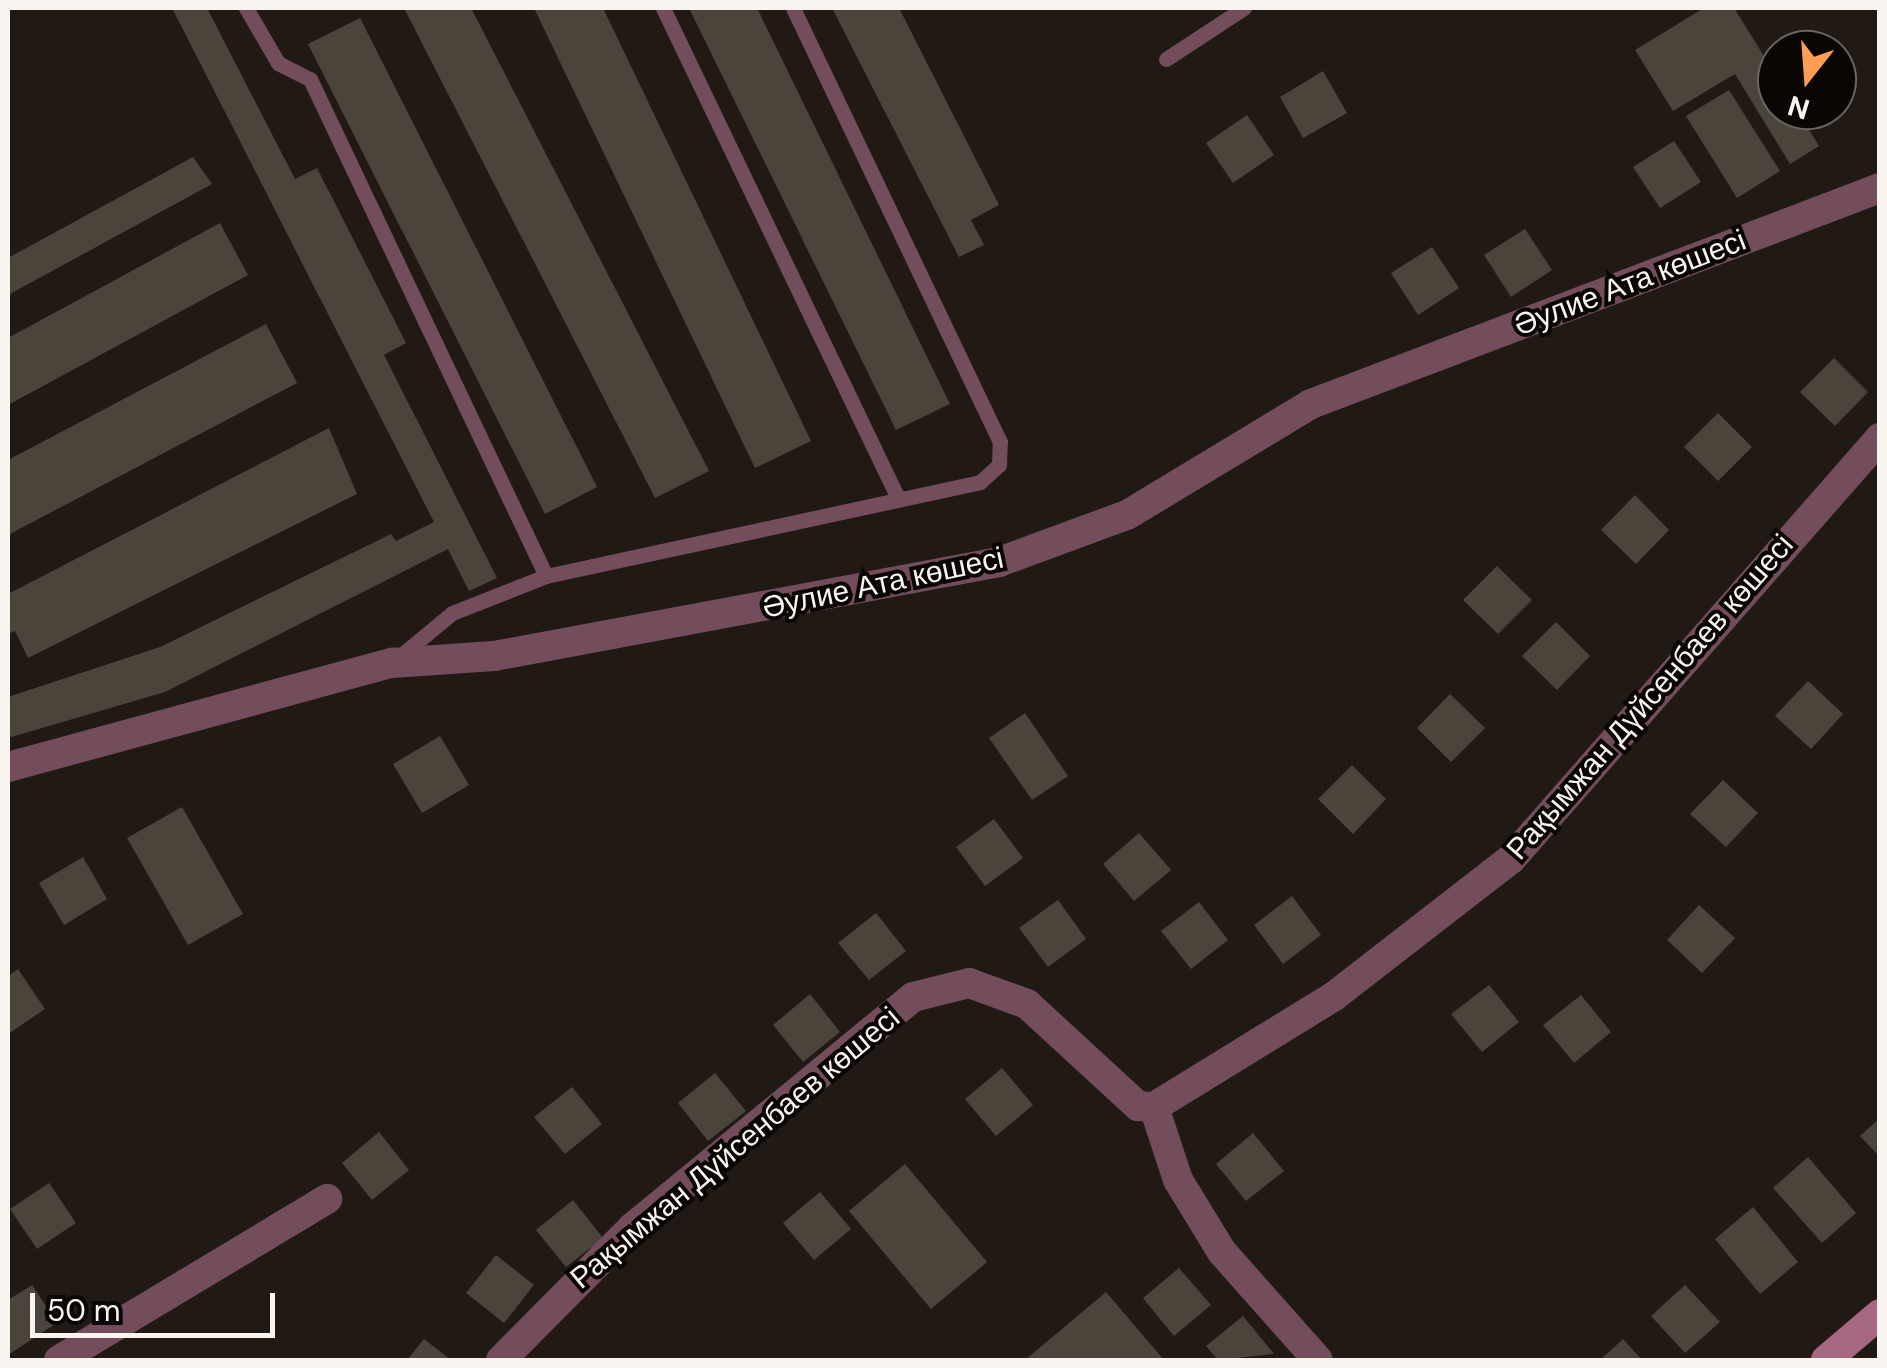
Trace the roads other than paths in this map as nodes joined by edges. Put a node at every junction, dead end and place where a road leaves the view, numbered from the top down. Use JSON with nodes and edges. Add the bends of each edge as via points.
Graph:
{"nodes":[{"id":1,"x":246,"y":8,"type":"edge"},
{"id":2,"x":662,"y":8,"type":"edge"},
{"id":3,"x":794,"y":8,"type":"edge"},
{"id":4,"x":1244,"y":8,"type":"edge"},
{"id":5,"x":1166,"y":60,"type":"dead end"},
{"id":6,"x":1880,"y":188,"type":"edge"},
{"id":7,"x":1880,"y":438,"type":"edge"},
{"id":8,"x":896,"y":494,"type":"junction"},
{"id":9,"x":546,"y":576,"type":"junction"},
{"id":10,"x":392,"y":663,"type":"junction"},
{"id":11,"x":8,"y":767,"type":"edge"},
{"id":12,"x":1154,"y":1108,"type":"junction"},
{"id":13,"x":327,"y":1199,"type":"dead end"},
{"id":14,"x":1880,"y":1314,"type":"edge"},
{"id":15,"x":59,"y":1360,"type":"edge"},
{"id":16,"x":501,"y":1360,"type":"edge"},
{"id":17,"x":1318,"y":1360,"type":"edge"},
{"id":18,"x":1826,"y":1360,"type":"edge"}],
"edges":[{"from":1,"to":9,"type":"lane","via":[[278,64],[310,78]]},
{"from":2,"to":8,"type":"lane"},
{"from":3,"to":8,"type":"lane","via":[[1000,442],[999,465],[980,482]]},
{"from":4,"to":5,"type":"lane"},
{"from":6,"to":10,"type":"street","name":"Әулие Ата көшесі","via":[[1311,404],[1127,515],[999,562],[494,656]]},
{"from":7,"to":12,"type":"street","name":"Рақымжан Дүйсенбаев көшесі","via":[[1511,858],[1333,997]]},
{"from":8,"to":9,"type":"lane"},
{"from":9,"to":10,"type":"lane","via":[[452,613]]},
{"from":10,"to":11,"type":"street","name":"Әулие Ата көшесі"},
{"from":12,"to":16,"type":"street","name":"Рақымжан Дүйсенбаев көшесі","via":[[1138,1106],[1027,1004],[969,983],[913,997],[633,1227]]},
{"from":12,"to":17,"type":"street","via":[[1178,1180],[1222,1252]]},
{"from":13,"to":15,"type":"street"},
{"from":14,"to":18,"type":"street"}]}
